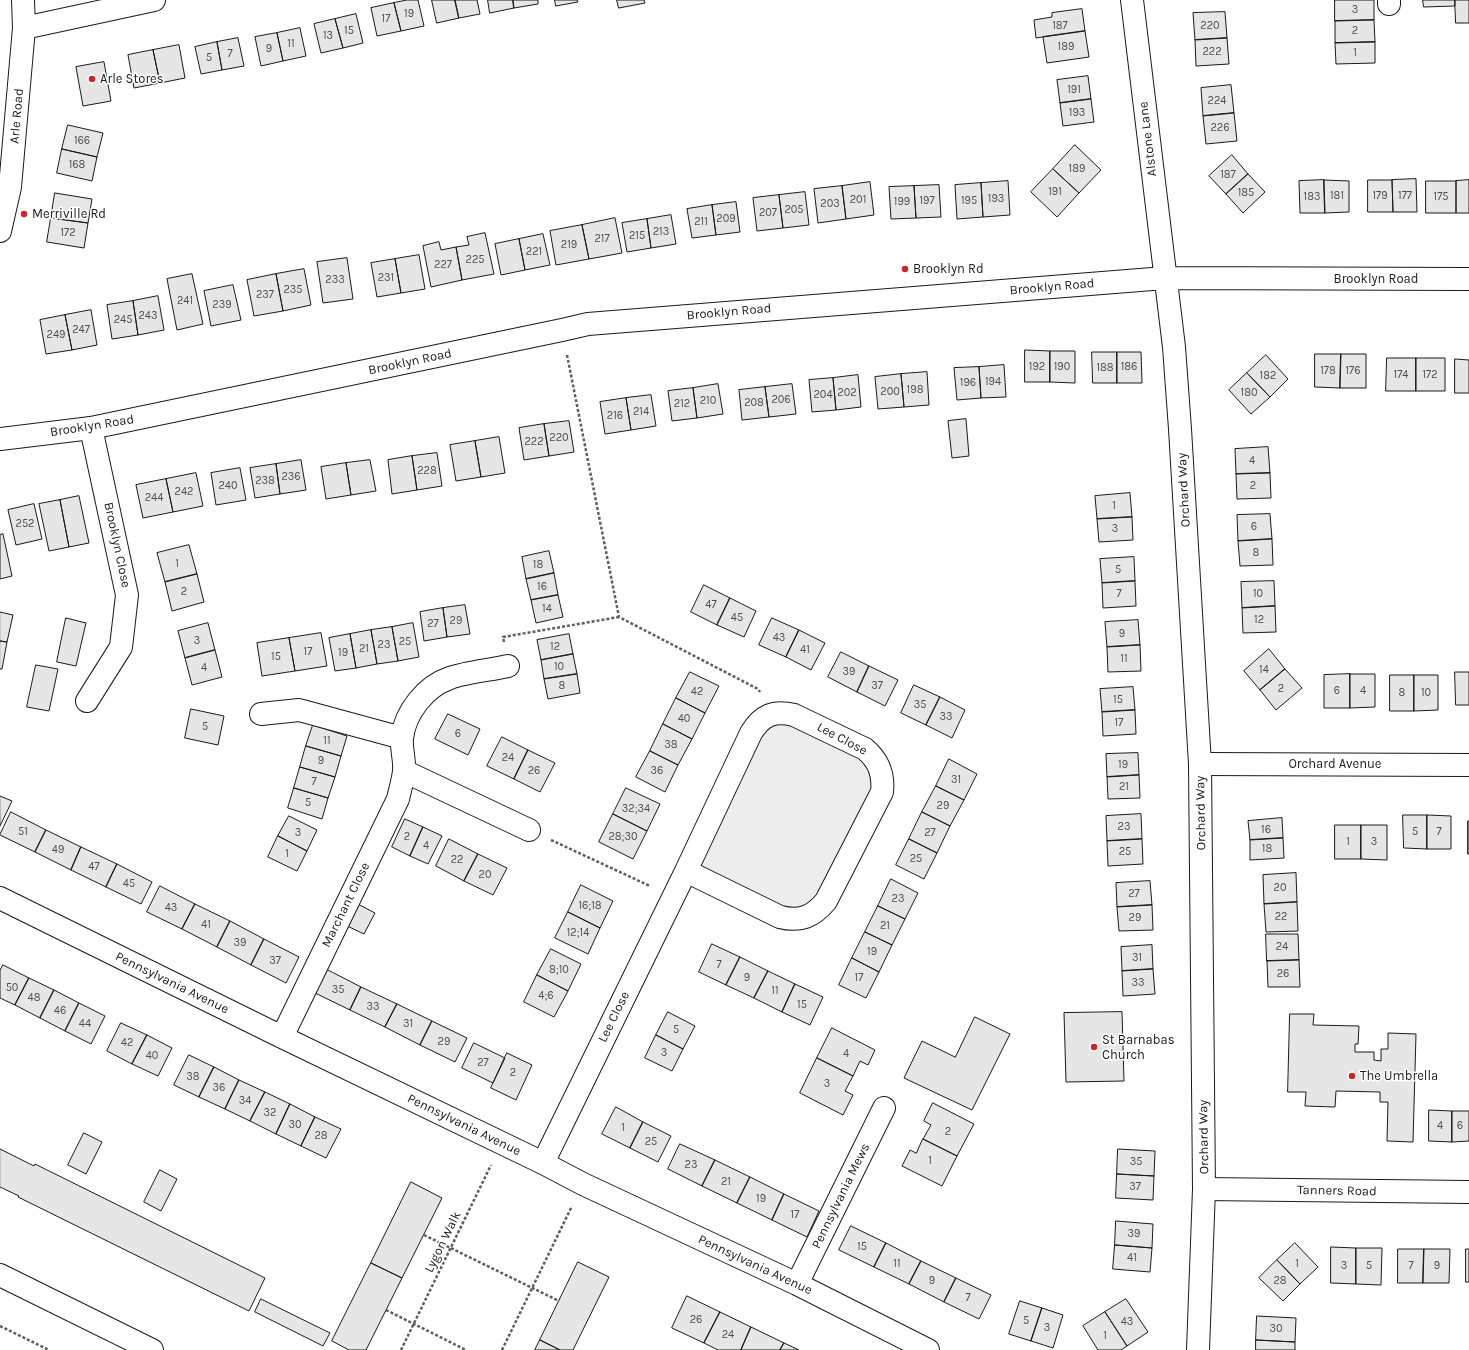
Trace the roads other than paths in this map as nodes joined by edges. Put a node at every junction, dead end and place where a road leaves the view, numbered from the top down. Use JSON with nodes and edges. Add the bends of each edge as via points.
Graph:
{"nodes":[{"id":1,"x":23,"y":0,"type":"edge"},
{"id":2,"x":154,"y":0,"type":"edge"},
{"id":3,"x":1132,"y":0,"type":"edge"},
{"id":4,"x":24,"y":28,"type":"junction"},
{"id":5,"x":0,"y":231,"type":"edge"},
{"id":6,"x":1165,"y":278,"type":"junction"},
{"id":7,"x":1469,"y":279,"type":"edge"},
{"id":8,"x":91,"y":428,"type":"junction"},
{"id":9,"x":0,"y":439,"type":"edge"},
{"id":10,"x":508,"y":666,"type":"road end"},
{"id":11,"x":87,"y":701,"type":"dead end"},
{"id":12,"x":261,"y":714,"type":"dead end"},
{"id":13,"x":402,"y":738,"type":"junction"},
{"id":14,"x":1200,"y":764,"type":"junction"},
{"id":15,"x":1469,"y":765,"type":"edge"},
{"id":16,"x":404,"y":771,"type":"junction"},
{"id":17,"x":529,"y":830,"type":"road end"},
{"id":18,"x":686,"y":871,"type":"junction"},
{"id":19,"x":0,"y":898,"type":"edge"},
{"id":20,"x":282,"y":1037,"type":"junction"},
{"id":21,"x":884,"y":1108,"type":"dead end"},
{"id":22,"x":543,"y":1163,"type":"junction"},
{"id":23,"x":1204,"y":1189,"type":"junction"},
{"id":24,"x":1469,"y":1192,"type":"edge"},
{"id":25,"x":0,"y":1275,"type":"edge"},
{"id":26,"x":797,"y":1284,"type":"junction"},
{"id":27,"x":152,"y":1350,"type":"edge"},
{"id":28,"x":928,"y":1350,"type":"edge"},
{"id":29,"x":1198,"y":1350,"type":"edge"}],
"edges":[{"from":1,"to":4,"type":"street","name":"Arle Road"},
{"from":2,"to":4,"type":"street"},
{"from":3,"to":6,"type":"street","name":"Alstone Lane"},
{"from":4,"to":5,"type":"street","name":"Arle Road","via":[[10,187]]},
{"from":6,"to":7,"type":"street","name":"Brooklyn Road"},
{"from":6,"to":8,"type":"street","name":"Brooklyn Road","via":[[596,323]]},
{"from":6,"to":14,"type":"street","name":"Orchard Way","via":[[1174,347],[1180,429]]},
{"from":8,"to":9,"type":"street","name":"Brooklyn Road"},
{"from":8,"to":11,"type":"street","name":"Brooklyn Close","via":[[127,595],[121,647]]},
{"from":10,"to":13,"type":"street","name":"Marchant Close","via":[[439,683],[419,700],[411,712]]},
{"from":12,"to":13,"type":"street","via":[[299,710]]},
{"from":13,"to":16,"type":"street","name":"Marchant Close"},
{"from":14,"to":15,"type":"street","name":"Orchard Avenue"},
{"from":14,"to":23,"type":"street","name":"Orchard Way"},
{"from":16,"to":17,"type":"street"},
{"from":16,"to":20,"type":"street","name":"Marchant Close","via":[[398,799]]},
{"from":18,"to":18,"type":"street","name":"Lee Close","via":[[780,917],[788,919],[812,915],[826,901],[882,792],[882,775],[874,756],[865,749],[794,715],[775,714],[760,720],[751,733]]},
{"from":18,"to":22,"type":"street","name":"Lee Close"},
{"from":19,"to":20,"type":"street","name":"Pennsylvania Avenue"},
{"from":20,"to":22,"type":"street","name":"Pennsylvania Avenue"},
{"from":21,"to":26,"type":"street","name":"Pennsylvania Mews"},
{"from":22,"to":26,"type":"street","name":"Pennsylvania Avenue"},
{"from":23,"to":24,"type":"street","name":"Tanners Road"},
{"from":23,"to":29,"type":"street","name":"Orchard Way"},
{"from":25,"to":27,"type":"street"},
{"from":26,"to":28,"type":"street","name":"Pennsylvania Avenue"}]}
